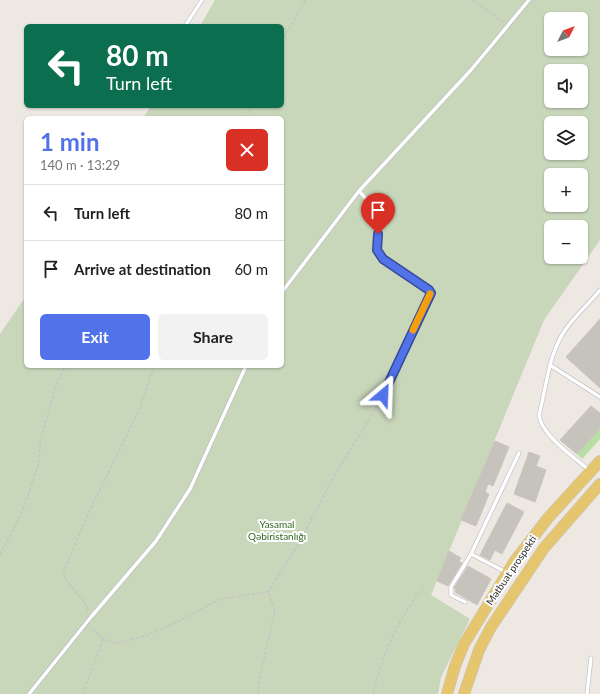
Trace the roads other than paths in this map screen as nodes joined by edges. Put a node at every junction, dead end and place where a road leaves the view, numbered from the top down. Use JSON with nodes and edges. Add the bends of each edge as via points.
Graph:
{"nodes":[{"id":1,"x":202,"y":0,"type":"edge"},
{"id":2,"x":529,"y":0,"type":"edge"},
{"id":3,"x":186,"y":24,"type":"edge"},
{"id":4,"x":359,"y":190,"type":"junction"},
{"id":5,"x":284,"y":289,"type":"edge"},
{"id":6,"x":600,"y":290,"type":"edge"},
{"id":7,"x":550,"y":365,"type":"junction"},
{"id":8,"x":245,"y":368,"type":"edge"},
{"id":9,"x":383,"y":395,"type":"road end"},
{"id":10,"x":600,"y":398,"type":"edge"},
{"id":11,"x":519,"y":453,"type":"dead end"},
{"id":12,"x":600,"y":461,"type":"edge"},
{"id":13,"x":590,"y":472,"type":"junction"},
{"id":14,"x":600,"y":484,"type":"edge"},
{"id":15,"x":471,"y":554,"type":"junction"},
{"id":16,"x":507,"y":572,"type":"junction"},
{"id":17,"x":465,"y":602,"type":"dead end"},
{"id":18,"x":591,"y":658,"type":"dead end"},
{"id":19,"x":29,"y":694,"type":"edge"},
{"id":20,"x":447,"y":694,"type":"edge"},
{"id":21,"x":464,"y":694,"type":"edge"},
{"id":22,"x":587,"y":694,"type":"edge"}],
"edges":[{"from":1,"to":3,"type":"lane"},
{"from":2,"to":4,"type":"lane","via":[[471,70]]},
{"from":4,"to":5,"type":"lane"},
{"from":4,"to":9,"type":"lane","via":[[378,212],[377,248],[380,256],[430,292]]},
{"from":6,"to":7,"type":"lane","via":[[563,334]]},
{"from":7,"to":10,"type":"lane"},
{"from":7,"to":13,"type":"lane","via":[[539,415],[540,423]]},
{"from":8,"to":19,"type":"lane","via":[[190,489],[156,541]]},
{"from":11,"to":15,"type":"lane"},
{"from":12,"to":13,"type":"main road","name":"Mətbuat prospekti"},
{"from":13,"to":16,"type":"main road","name":"Mətbuat prospekti","via":[[530,539]]},
{"from":14,"to":21,"type":"main road","name":"Mətbuat prospekti","via":[[544,548],[491,627],[479,650]]},
{"from":15,"to":16,"type":"lane"},
{"from":15,"to":17,"type":"lane","via":[[450,591]]},
{"from":16,"to":20,"type":"main road","name":"Mətbuat prospekti","via":[[464,644]]},
{"from":18,"to":22,"type":"lane"}]}
